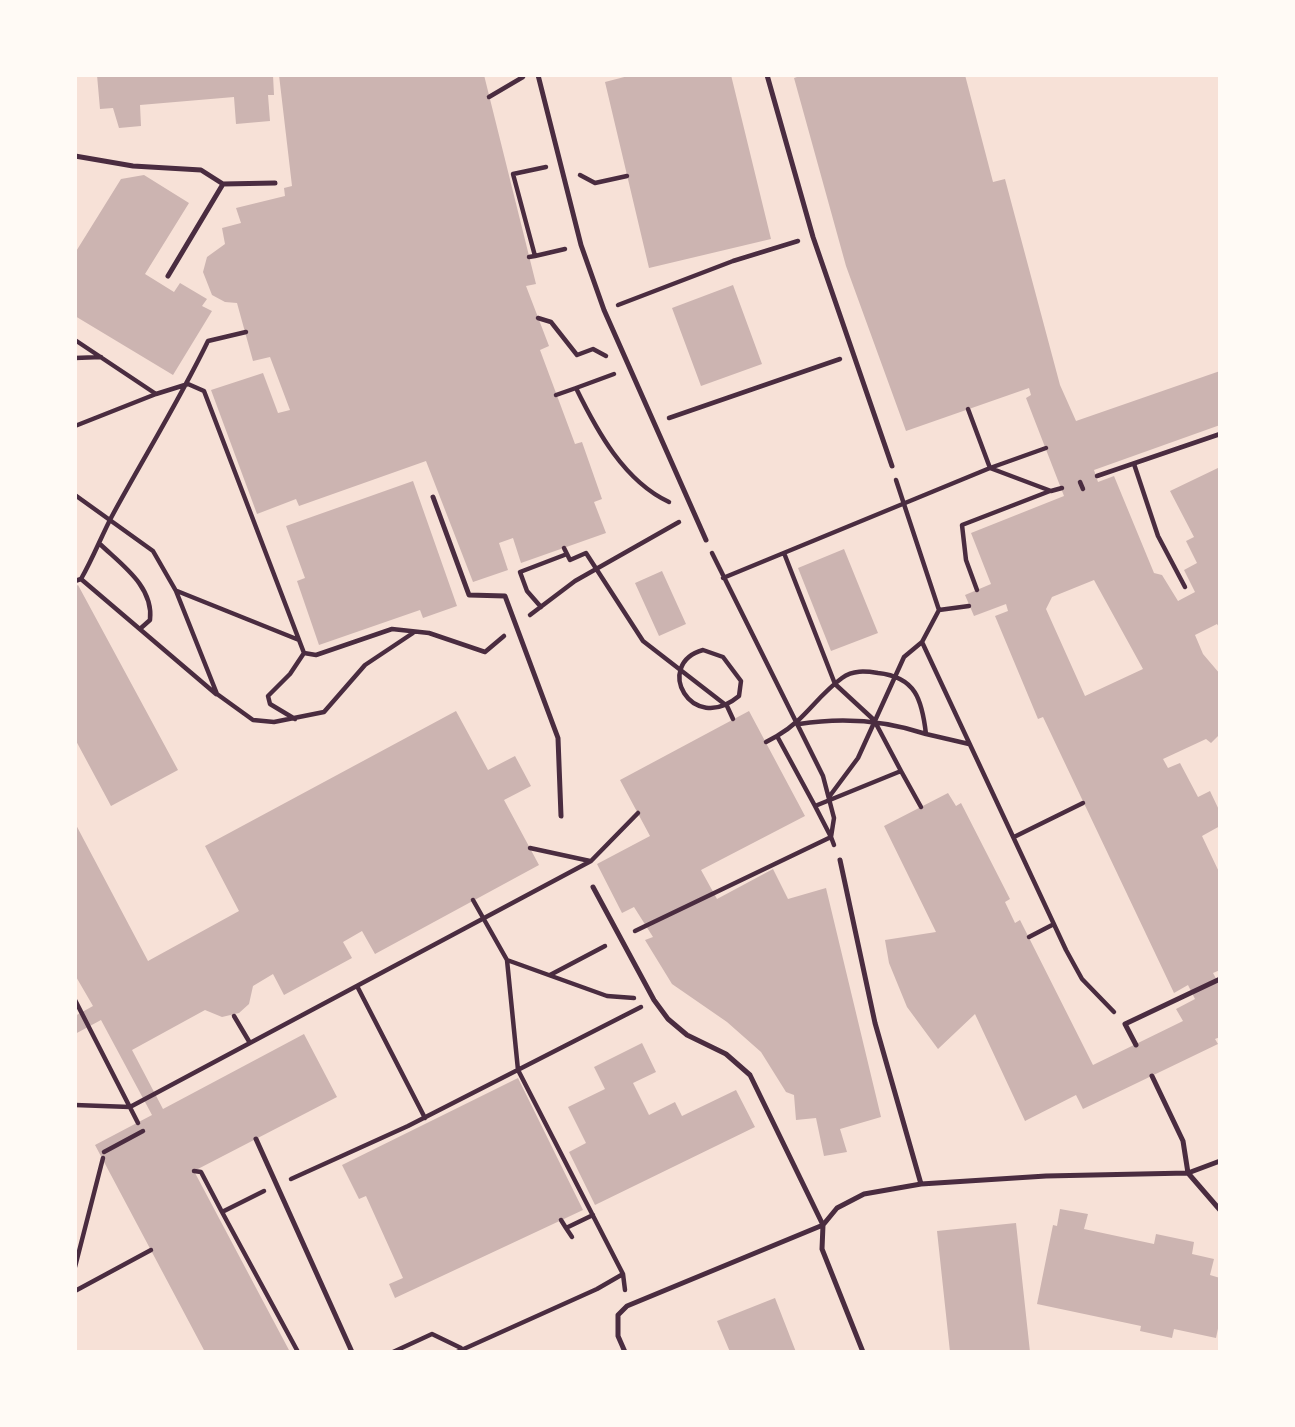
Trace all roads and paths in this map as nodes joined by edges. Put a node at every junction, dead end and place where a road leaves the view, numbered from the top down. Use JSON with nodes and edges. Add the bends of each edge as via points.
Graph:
{"nodes":[{"id":1,"x":527,"y":75,"type":"edge"},
{"id":2,"x":538,"y":75,"type":"edge"},
{"id":3,"x":768,"y":75,"type":"edge"},
{"id":4,"x":489,"y":97,"type":"dead end"},
{"id":5,"x":75,"y":156,"type":"edge"},
{"id":6,"x":517,"y":173,"type":"dead end"},
{"id":7,"x":627,"y":176,"type":"dead end"},
{"id":8,"x":275,"y":183,"type":"dead end"},
{"id":9,"x":595,"y":183,"type":"dead end"},
{"id":10,"x":223,"y":184,"type":"junction"},
{"id":11,"x":813,"y":237,"type":"junction"},
{"id":12,"x":542,"y":254,"type":"dead end"},
{"id":13,"x":168,"y":276,"type":"dead end"},
{"id":14,"x":604,"y":310,"type":"junction"},
{"id":15,"x":538,"y":318,"type":"dead end"},
{"id":16,"x":246,"y":332,"type":"dead end"},
{"id":17,"x":75,"y":340,"type":"edge"},
{"id":18,"x":854,"y":354,"type":"junction"},
{"id":19,"x":576,"y":355,"type":"dead end"},
{"id":20,"x":102,"y":357,"type":"junction"},
{"id":21,"x":75,"y":358,"type":"edge"},
{"id":22,"x":595,"y":381,"type":"dead end"},
{"id":23,"x":188,"y":384,"type":"junction"},
{"id":24,"x":576,"y":388,"type":"junction"},
{"id":25,"x":156,"y":394,"type":"junction"},
{"id":26,"x":556,"y":395,"type":"dead end"},
{"id":27,"x":968,"y":409,"type":"dead end"},
{"id":28,"x":654,"y":423,"type":"junction"},
{"id":29,"x":75,"y":426,"type":"edge"},
{"id":30,"x":1220,"y":435,"type":"edge"},
{"id":31,"x":1046,"y":448,"type":"dead end"},
{"id":32,"x":1134,"y":464,"type":"junction"},
{"id":33,"x":892,"y":466,"type":"joint"},
{"id":34,"x":990,"y":468,"type":"junction"},
{"id":35,"x":1097,"y":476,"type":"dead end"},
{"id":36,"x":1080,"y":482,"type":"dead end"},
{"id":37,"x":1062,"y":488,"type":"dead end"},
{"id":38,"x":1083,"y":489,"type":"dead end"},
{"id":39,"x":1051,"y":491,"type":"junction"},
{"id":40,"x":75,"y":495,"type":"edge"},
{"id":41,"x":433,"y":497,"type":"dead end"},
{"id":42,"x":904,"y":503,"type":"junction"},
{"id":43,"x":692,"y":512,"type":"junction"},
{"id":44,"x":110,"y":519,"type":"junction"},
{"id":45,"x":706,"y":540,"type":"joint"},
{"id":46,"x":100,"y":545,"type":"junction"},
{"id":47,"x":784,"y":553,"type":"junction"},
{"id":48,"x":597,"y":568,"type":"junction"},
{"id":49,"x":723,"y":578,"type":"junction"},
{"id":50,"x":78,"y":580,"type":"edge"},
{"id":51,"x":1185,"y":587,"type":"dead end"},
{"id":52,"x":977,"y":590,"type":"dead end"},
{"id":53,"x":176,"y":591,"type":"junction"},
{"id":54,"x":969,"y":606,"type":"dead end"},
{"id":55,"x":541,"y":607,"type":"junction"},
{"id":56,"x":939,"y":610,"type":"junction"},
{"id":57,"x":531,"y":614,"type":"dead end"},
{"id":58,"x":141,"y":628,"type":"junction"},
{"id":59,"x":413,"y":634,"type":"junction"},
{"id":60,"x":300,"y":641,"type":"junction"},
{"id":61,"x":922,"y":642,"type":"junction"},
{"id":62,"x":485,"y":652,"type":"dead end"},
{"id":63,"x":304,"y":653,"type":"junction"},
{"id":64,"x":678,"y":668,"type":"junction"},
{"id":65,"x":897,"y":675,"type":"junction"},
{"id":66,"x":835,"y":684,"type":"junction"},
{"id":67,"x":217,"y":694,"type":"junction"},
{"id":68,"x":727,"y":706,"type":"junction"},
{"id":69,"x":295,"y":719,"type":"junction"},
{"id":70,"x":733,"y":719,"type":"dead end"},
{"id":71,"x":874,"y":720,"type":"junction"},
{"id":72,"x":798,"y":724,"type":"junction"},
{"id":73,"x":926,"y":734,"type":"junction"},
{"id":74,"x":777,"y":736,"type":"junction"},
{"id":75,"x":766,"y":742,"type":"dead end"},
{"id":76,"x":970,"y":744,"type":"junction"},
{"id":77,"x":901,"y":771,"type":"junction"},
{"id":78,"x":830,"y":797,"type":"junction"},
{"id":79,"x":1083,"y":803,"type":"dead end"},
{"id":80,"x":815,"y":806,"type":"junction"},
{"id":81,"x":920,"y":807,"type":"dead end"},
{"id":82,"x":638,"y":813,"type":"dead end"},
{"id":83,"x":561,"y":816,"type":"dead end"},
{"id":84,"x":831,"y":837,"type":"junction"},
{"id":85,"x":1014,"y":837,"type":"junction"},
{"id":86,"x":530,"y":848,"type":"dead end"},
{"id":87,"x":840,"y":860,"type":"joint"},
{"id":88,"x":591,"y":861,"type":"junction"},
{"id":89,"x":593,"y":887,"type":"dead end"},
{"id":90,"x":473,"y":900,"type":"dead end"},
{"id":91,"x":700,"y":901,"type":"dead end"},
{"id":92,"x":482,"y":918,"type":"junction"},
{"id":93,"x":1054,"y":923,"type":"junction"},
{"id":94,"x":1029,"y":937,"type":"dead end"},
{"id":95,"x":507,"y":960,"type":"junction"},
{"id":96,"x":1220,"y":979,"type":"edge"},
{"id":97,"x":357,"y":986,"type":"junction"},
{"id":98,"x":75,"y":1000,"type":"edge"},
{"id":99,"x":654,"y":1000,"type":"junction"},
{"id":100,"x":77,"y":1008,"type":"edge"},
{"id":101,"x":234,"y":1016,"type":"dead end"},
{"id":102,"x":1125,"y":1024,"type":"junction"},
{"id":103,"x":250,"y":1043,"type":"junction"},
{"id":104,"x":1136,"y":1045,"type":"dead end"},
{"id":105,"x":518,"y":1070,"type":"junction"},
{"id":106,"x":1152,"y":1076,"type":"dead end"},
{"id":107,"x":75,"y":1105,"type":"edge"},
{"id":108,"x":130,"y":1107,"type":"junction"},
{"id":109,"x":425,"y":1118,"type":"junction"},
{"id":110,"x":138,"y":1123,"type":"dead end"},
{"id":111,"x":143,"y":1131,"type":"dead end"},
{"id":112,"x":256,"y":1139,"type":"dead end"},
{"id":113,"x":339,"y":1159,"type":"dead end"},
{"id":114,"x":1220,"y":1161,"type":"edge"},
{"id":115,"x":1188,"y":1173,"type":"junction"},
{"id":116,"x":921,"y":1184,"type":"junction"},
{"id":117,"x":1220,"y":1210,"type":"edge"},
{"id":118,"x":222,"y":1212,"type":"dead end"},
{"id":119,"x":593,"y":1215,"type":"junction"},
{"id":120,"x":561,"y":1220,"type":"dead end"},
{"id":121,"x":823,"y":1225,"type":"junction"},
{"id":122,"x":566,"y":1228,"type":"junction"},
{"id":123,"x":572,"y":1237,"type":"dead end"},
{"id":124,"x":151,"y":1250,"type":"dead end"},
{"id":125,"x":75,"y":1267,"type":"edge"},
{"id":126,"x":623,"y":1274,"type":"junction"},
{"id":127,"x":75,"y":1292,"type":"edge"},
{"id":128,"x":627,"y":1306,"type":"junction"},
{"id":129,"x":459,"y":1350,"type":"edge"},
{"id":130,"x":298,"y":1352,"type":"edge"},
{"id":131,"x":352,"y":1352,"type":"edge"},
{"id":132,"x":393,"y":1352,"type":"edge"},
{"id":133,"x":625,"y":1352,"type":"edge"},
{"id":134,"x":863,"y":1352,"type":"edge"}],
"edges":[{"from":1,"to":4,"type":"path"},
{"from":2,"to":14,"type":"lane","via":[[581,245]]},
{"from":3,"to":11,"type":"lane"},
{"from":5,"to":10,"type":"lane","via":[[133,166],[201,170]]},
{"from":6,"to":12,"type":"path","via":[[513,174],[532,256]]},
{"from":7,"to":9,"type":"path"},
{"from":8,"to":10,"type":"lane"},
{"from":10,"to":13,"type":"lane"},
{"from":11,"to":14,"type":"path","via":[[733,261]]},
{"from":11,"to":18,"type":"lane"},
{"from":14,"to":28,"type":"lane"},
{"from":15,"to":19,"type":"path","via":[[551,322]]},
{"from":16,"to":23,"type":"path","via":[[208,341]]},
{"from":17,"to":20,"type":"path"},
{"from":18,"to":28,"type":"path"},
{"from":18,"to":33,"type":"lane"},
{"from":20,"to":21,"type":"path"},
{"from":20,"to":25,"type":"path"},
{"from":22,"to":24,"type":"path"},
{"from":23,"to":25,"type":"path"},
{"from":23,"to":44,"type":"path"},
{"from":23,"to":60,"type":"path","via":[[207,397]]},
{"from":24,"to":26,"type":"path"},
{"from":24,"to":43,"type":"path","via":[[594,424],[648,492]]},
{"from":25,"to":29,"type":"path"},
{"from":27,"to":34,"type":"path"},
{"from":28,"to":43,"type":"lane"},
{"from":30,"to":32,"type":"path"},
{"from":31,"to":34,"type":"path"},
{"from":32,"to":35,"type":"path"},
{"from":32,"to":51,"type":"path","via":[[1158,536]]},
{"from":33,"to":42,"type":"path"},
{"from":34,"to":39,"type":"path"},
{"from":34,"to":42,"type":"path"},
{"from":36,"to":38,"type":"path"},
{"from":37,"to":39,"type":"path"},
{"from":39,"to":52,"type":"path","via":[[962,525],[966,561]]},
{"from":40,"to":44,"type":"path"},
{"from":41,"to":83,"type":"lane","via":[[468,595],[505,596],[558,738]]},
{"from":42,"to":47,"type":"path"},
{"from":42,"to":56,"type":"path"},
{"from":43,"to":45,"type":"lane"},
{"from":43,"to":48,"type":"path","via":[[673,528]]},
{"from":44,"to":46,"type":"path"},
{"from":44,"to":53,"type":"path","via":[[153,551]]},
{"from":45,"to":49,"type":"path"},
{"from":46,"to":50,"type":"path"},
{"from":46,"to":58,"type":"path","via":[[131,572],[145,592],[152,607],[150,620]]},
{"from":47,"to":49,"type":"path"},
{"from":47,"to":66,"type":"path"},
{"from":48,"to":55,"type":"path"},
{"from":48,"to":55,"type":"path","via":[[586,554],[570,560],[565,551],[520,572],[527,591]]},
{"from":48,"to":64,"type":"path","via":[[643,641]]},
{"from":49,"to":72,"type":"path"},
{"from":50,"to":58,"type":"path"},
{"from":53,"to":60,"type":"path"},
{"from":53,"to":67,"type":"path"},
{"from":54,"to":56,"type":"path"},
{"from":55,"to":57,"type":"path"},
{"from":56,"to":61,"type":"path"},
{"from":58,"to":67,"type":"path"},
{"from":59,"to":62,"type":"path","via":[[429,633]]},
{"from":59,"to":63,"type":"path","via":[[392,629],[316,655]]},
{"from":59,"to":69,"type":"path","via":[[365,665],[324,712]]},
{"from":60,"to":63,"type":"path"},
{"from":61,"to":65,"type":"path","via":[[904,657]]},
{"from":61,"to":76,"type":"path"},
{"from":63,"to":69,"type":"path","via":[[268,696],[270,704]]},
{"from":64,"to":68,"type":"path"},
{"from":64,"to":68,"type":"path","via":[[680,683],[698,706],[709,710]]},
{"from":64,"to":68,"type":"path","via":[[688,656],[703,650],[723,657],[741,681],[738,696]]},
{"from":65,"to":66,"type":"path","via":[[860,670]]},
{"from":65,"to":71,"type":"path"},
{"from":65,"to":73,"type":"path","via":[[923,707]]},
{"from":66,"to":71,"type":"path"},
{"from":66,"to":72,"type":"path"},
{"from":67,"to":69,"type":"path","via":[[253,719]]},
{"from":68,"to":70,"type":"path"},
{"from":71,"to":72,"type":"path"},
{"from":71,"to":73,"type":"path"},
{"from":71,"to":77,"type":"path"},
{"from":71,"to":78,"type":"path","via":[[858,758]]},
{"from":72,"to":74,"type":"path"},
{"from":72,"to":78,"type":"path"},
{"from":73,"to":76,"type":"path"},
{"from":74,"to":75,"type":"path"},
{"from":74,"to":80,"type":"path"},
{"from":76,"to":85,"type":"path"},
{"from":77,"to":78,"type":"path"},
{"from":77,"to":81,"type":"path"},
{"from":78,"to":80,"type":"path"},
{"from":78,"to":84,"type":"path"},
{"from":79,"to":85,"type":"path"},
{"from":80,"to":84,"type":"path"},
{"from":82,"to":88,"type":"path"},
{"from":84,"to":87,"type":"path"},
{"from":84,"to":91,"type":"path"},
{"from":85,"to":93,"type":"path"},
{"from":86,"to":88,"type":"path"},
{"from":87,"to":116,"type":"lane","via":[[875,1023]]},
{"from":88,"to":92,"type":"path"},
{"from":89,"to":99,"type":"lane"},
{"from":90,"to":92,"type":"path"},
{"from":92,"to":95,"type":"path"},
{"from":92,"to":97,"type":"path"},
{"from":93,"to":94,"type":"path"},
{"from":93,"to":102,"type":"path","via":[[1082,979]]},
{"from":95,"to":99,"type":"path","via":[[607,996]]},
{"from":95,"to":105,"type":"path"},
{"from":96,"to":102,"type":"lane"},
{"from":97,"to":103,"type":"path"},
{"from":97,"to":109,"type":"path"},
{"from":98,"to":100,"type":"path"},
{"from":99,"to":105,"type":"path"},
{"from":99,"to":121,"type":"lane","via":[[687,1035],[726,1054],[750,1075]]},
{"from":100,"to":108,"type":"path"},
{"from":101,"to":103,"type":"path"},
{"from":102,"to":104,"type":"lane"},
{"from":103,"to":108,"type":"path"},
{"from":105,"to":109,"type":"path"},
{"from":105,"to":119,"type":"path"},
{"from":106,"to":115,"type":"lane","via":[[1183,1141]]},
{"from":107,"to":108,"type":"path"},
{"from":108,"to":110,"type":"path"},
{"from":109,"to":113,"type":"path"},
{"from":111,"to":125,"type":"path","via":[[103,1155]]},
{"from":112,"to":131,"type":"lane"},
{"from":114,"to":115,"type":"lane"},
{"from":115,"to":116,"type":"lane"},
{"from":115,"to":117,"type":"lane"},
{"from":116,"to":121,"type":"lane","via":[[864,1194],[837,1208]]},
{"from":118,"to":130,"type":"path"},
{"from":119,"to":122,"type":"path"},
{"from":119,"to":126,"type":"path"},
{"from":120,"to":122,"type":"path"},
{"from":121,"to":128,"type":"lane"},
{"from":121,"to":134,"type":"lane","via":[[822,1249]]},
{"from":122,"to":123,"type":"path"},
{"from":124,"to":127,"type":"path"},
{"from":126,"to":128,"type":"path"},
{"from":126,"to":129,"type":"path"},
{"from":128,"to":133,"type":"lane","via":[[618,1315],[618,1336]]},
{"from":129,"to":132,"type":"path","via":[[432,1334]]}]}
